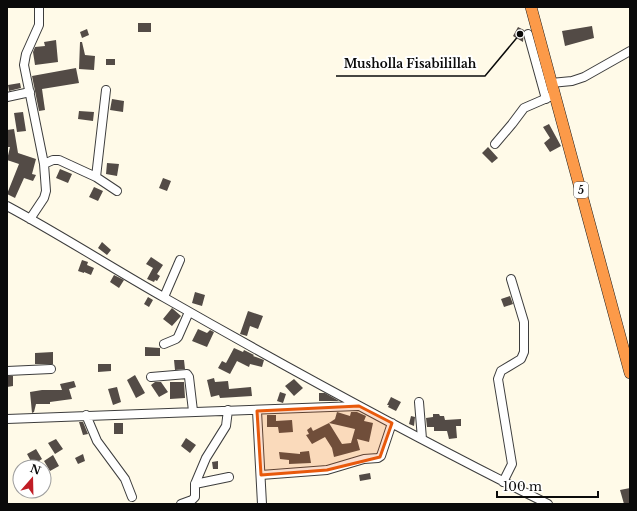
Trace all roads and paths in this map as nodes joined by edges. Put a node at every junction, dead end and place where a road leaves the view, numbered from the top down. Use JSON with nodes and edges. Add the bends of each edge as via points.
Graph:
{"nodes":[{"id":1,"x":39,"y":7,"type":"edge"},
{"id":2,"x":531,"y":7,"type":"edge"},
{"id":3,"x":528,"y":34,"type":"dead end"},
{"id":4,"x":630,"y":51,"type":"edge"},
{"id":5,"x":551,"y":83,"type":"junction"},
{"id":6,"x":106,"y":90,"type":"dead end"},
{"id":7,"x":30,"y":92,"type":"junction"},
{"id":8,"x":7,"y":97,"type":"edge"},
{"id":9,"x":550,"y":97,"type":"junction"},
{"id":10,"x":495,"y":144,"type":"dead end"},
{"id":11,"x":44,"y":164,"type":"junction"},
{"id":12,"x":96,"y":177,"type":"junction"},
{"id":13,"x":117,"y":191,"type":"dead end"},
{"id":14,"x":7,"y":206,"type":"edge"},
{"id":15,"x":30,"y":219,"type":"junction"},
{"id":16,"x":180,"y":260,"type":"dead end"},
{"id":17,"x":511,"y":279,"type":"dead end"},
{"id":18,"x":164,"y":297,"type":"junction"},
{"id":19,"x":189,"y":312,"type":"junction"},
{"id":20,"x":164,"y":344,"type":"dead end"},
{"id":21,"x":51,"y":369,"type":"dead end"},
{"id":22,"x":7,"y":371,"type":"edge"},
{"id":23,"x":630,"y":373,"type":"edge"},
{"id":24,"x":150,"y":377,"type":"dead end"},
{"id":25,"x":419,"y":402,"type":"dead end"},
{"id":26,"x":359,"y":406,"type":"junction"},
{"id":27,"x":228,"y":410,"type":"junction"},
{"id":28,"x":193,"y":411,"type":"junction"},
{"id":29,"x":257,"y":411,"type":"junction"},
{"id":30,"x":86,"y":416,"type":"junction"},
{"id":31,"x":7,"y":419,"type":"edge"},
{"id":32,"x":392,"y":423,"type":"junction"},
{"id":33,"x":422,"y":439,"type":"junction"},
{"id":34,"x":261,"y":475,"type":"junction"},
{"id":35,"x":229,"y":477,"type":"dead end"},
{"id":36,"x":503,"y":482,"type":"junction"},
{"id":37,"x":195,"y":484,"type":"junction"},
{"id":38,"x":132,"y":497,"type":"dead end"},
{"id":39,"x":181,"y":504,"type":"edge"},
{"id":40,"x":262,"y":504,"type":"edge"},
{"id":41,"x":548,"y":504,"type":"edge"}],
"edges":[{"from":1,"to":7,"type":"street","via":[[39,25],[24,59]]},
{"from":2,"to":5,"type":"highway","number":"5"},
{"from":3,"to":9,"type":"street"},
{"from":4,"to":5,"type":"street","via":[[584,77]]},
{"from":5,"to":9,"type":"highway","number":"5"},
{"from":6,"to":12,"type":"street"},
{"from":7,"to":8,"type":"street"},
{"from":7,"to":11,"type":"street"},
{"from":9,"to":10,"type":"street","via":[[524,108]]},
{"from":9,"to":23,"type":"highway","number":"5"},
{"from":11,"to":12,"type":"street","via":[[59,160]]},
{"from":11,"to":15,"type":"street","via":[[46,195]]},
{"from":12,"to":13,"type":"street"},
{"from":14,"to":15,"type":"street"},
{"from":15,"to":18,"type":"street"},
{"from":16,"to":18,"type":"street"},
{"from":17,"to":36,"type":"street","via":[[524,322],[524,352],[521,359],[501,371],[498,379],[512,464]]},
{"from":18,"to":19,"type":"street"},
{"from":19,"to":20,"type":"street","via":[[178,337]]},
{"from":19,"to":26,"type":"street"},
{"from":21,"to":22,"type":"street"},
{"from":24,"to":28,"type":"street","via":[[187,374]]},
{"from":25,"to":33,"type":"street"},
{"from":26,"to":29,"type":"street"},
{"from":26,"to":32,"type":"street"},
{"from":27,"to":28,"type":"street"},
{"from":27,"to":29,"type":"street"},
{"from":27,"to":37,"type":"street","via":[[226,426],[206,458]]},
{"from":28,"to":30,"type":"street"},
{"from":29,"to":34,"type":"street"},
{"from":30,"to":31,"type":"street"},
{"from":30,"to":38,"type":"street","via":[[97,441],[125,479]]},
{"from":32,"to":33,"type":"street"},
{"from":32,"to":34,"type":"street","via":[[381,456],[378,458],[364,459],[327,470]]},
{"from":33,"to":36,"type":"street"},
{"from":34,"to":40,"type":"street"},
{"from":35,"to":37,"type":"street"},
{"from":36,"to":41,"type":"street"},
{"from":37,"to":39,"type":"street","via":[[196,497]]}]}
